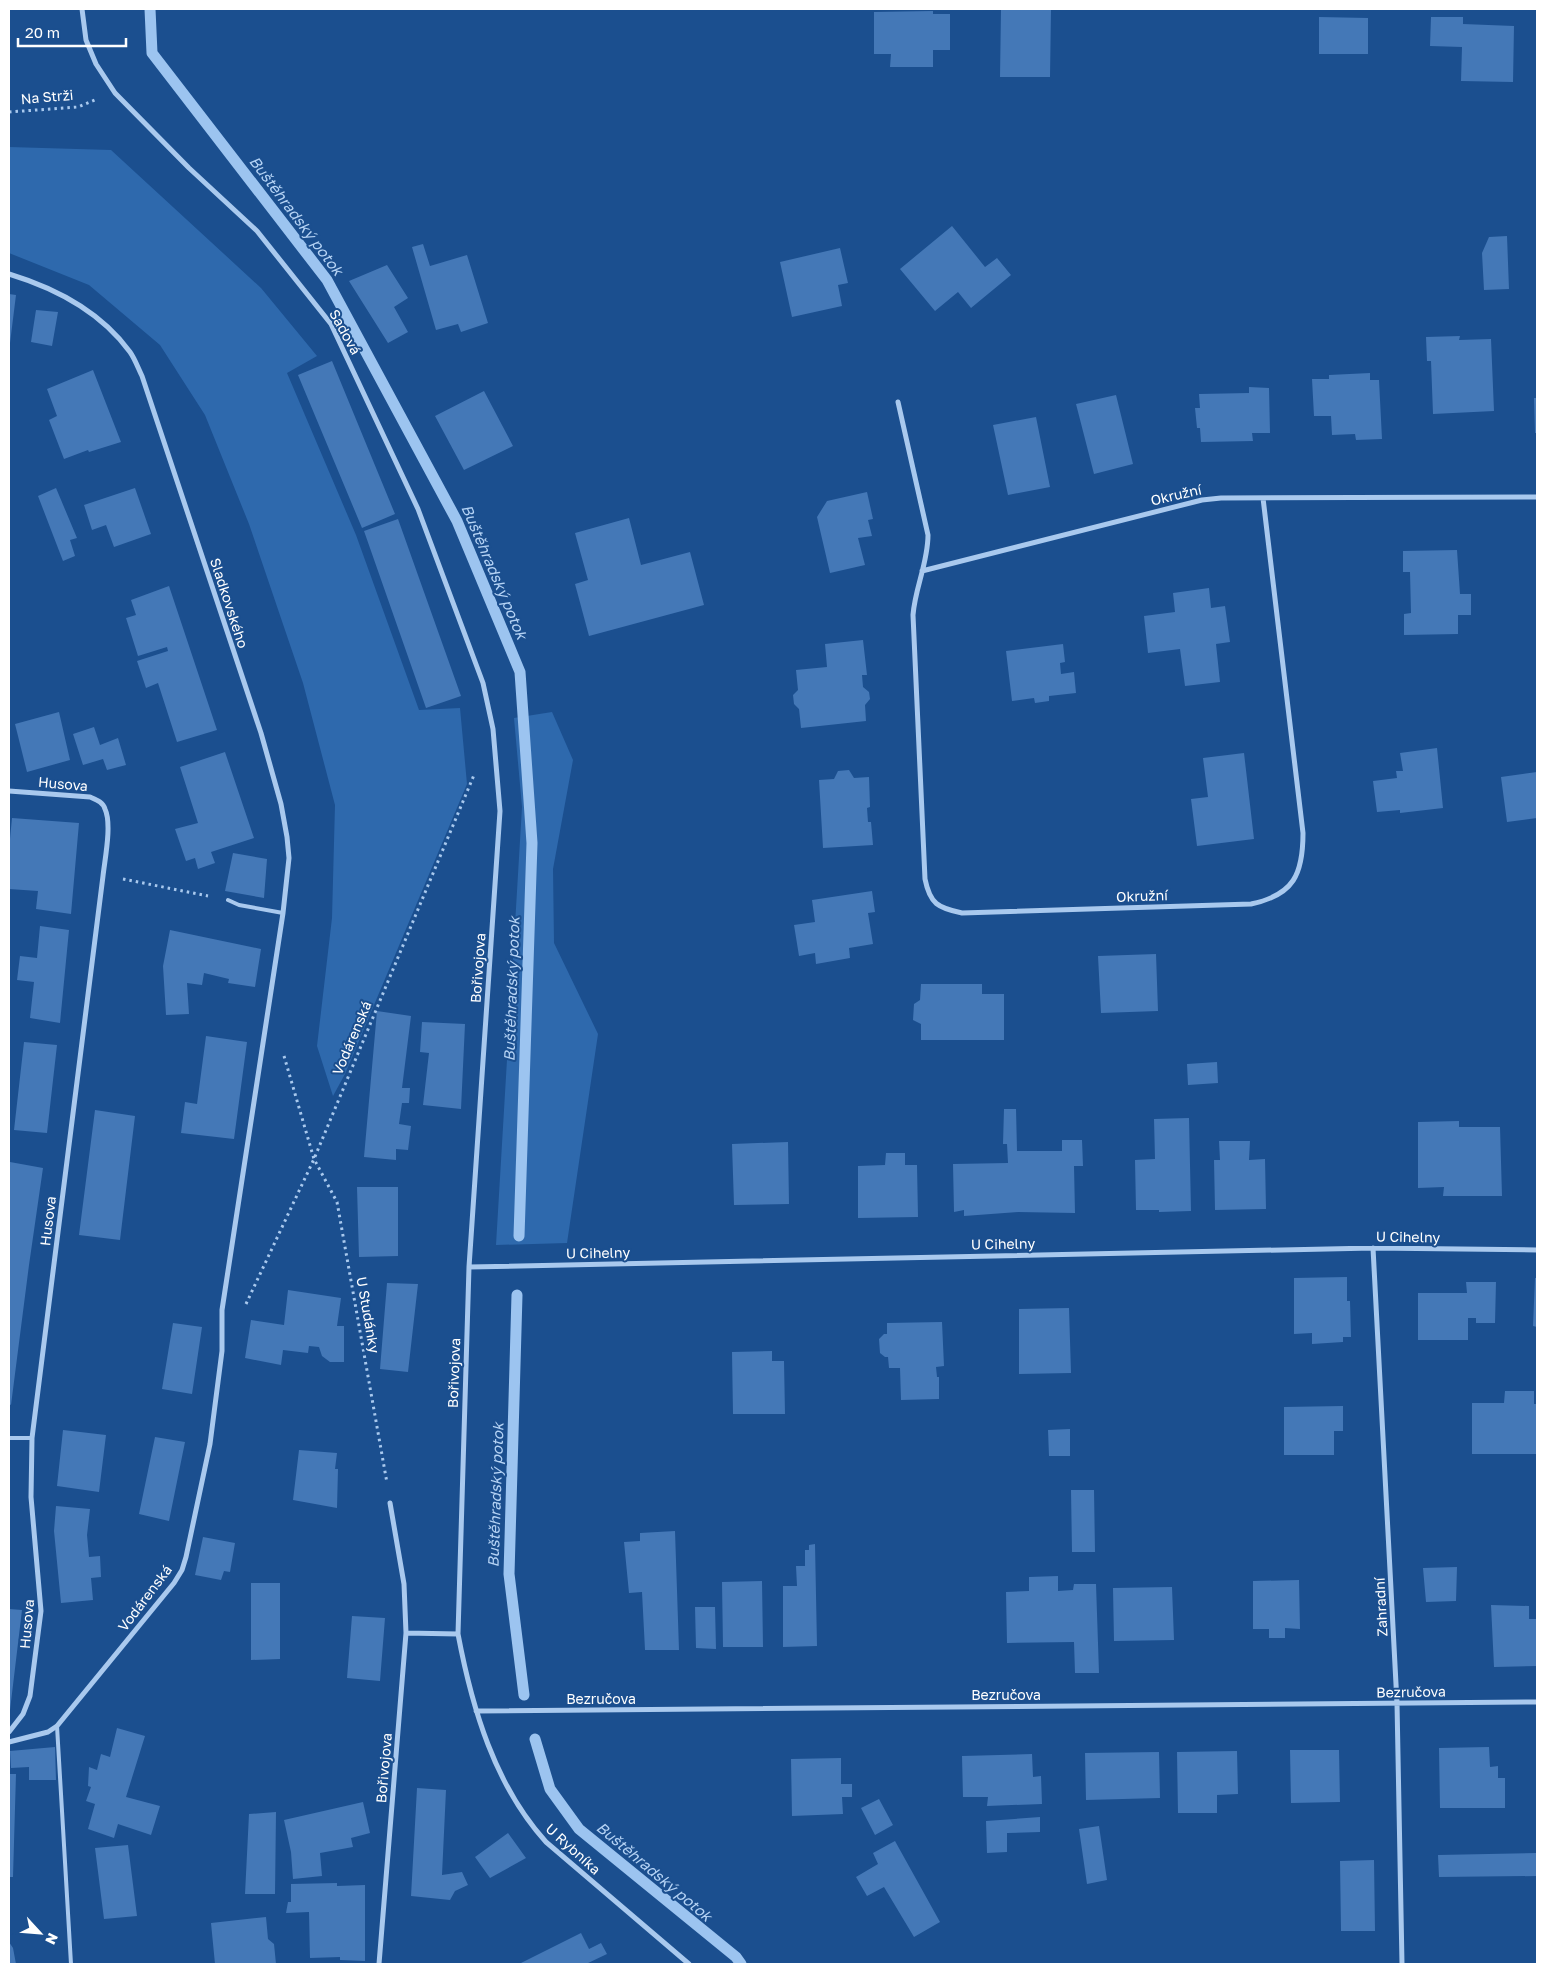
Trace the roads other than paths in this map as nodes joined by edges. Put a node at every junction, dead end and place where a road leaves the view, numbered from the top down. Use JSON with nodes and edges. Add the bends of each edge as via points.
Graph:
{"nodes":[{"id":1,"x":82,"y":9,"type":"edge"},
{"id":2,"x":9,"y":274,"type":"edge"},
{"id":3,"x":898,"y":402,"type":"dead end"},
{"id":4,"x":1537,"y":497,"type":"edge"},
{"id":5,"x":1262,"y":498,"type":"junction"},
{"id":6,"x":922,"y":571,"type":"junction"},
{"id":7,"x":493,"y":728,"type":"joint"},
{"id":8,"x":9,"y":791,"type":"edge"},
{"id":9,"x":228,"y":900,"type":"road end"},
{"id":10,"x":283,"y":913,"type":"junction"},
{"id":11,"x":267,"y":1011,"type":"joint"},
{"id":12,"x":1373,"y":1248,"type":"junction"},
{"id":13,"x":1537,"y":1250,"type":"edge"},
{"id":14,"x":468,"y":1266,"type":"junction"},
{"id":15,"x":9,"y":1438,"type":"edge"},
{"id":16,"x":32,"y":1438,"type":"junction"},
{"id":17,"x":390,"y":1503,"type":"road end"},
{"id":18,"x":406,"y":1633,"type":"junction"},
{"id":19,"x":458,"y":1634,"type":"junction"},
{"id":20,"x":1537,"y":1702,"type":"edge"},
{"id":21,"x":1397,"y":1703,"type":"junction"},
{"id":22,"x":476,"y":1711,"type":"junction"},
{"id":23,"x":57,"y":1726,"type":"junction"},
{"id":24,"x":9,"y":1732,"type":"edge"},
{"id":25,"x":9,"y":1742,"type":"edge"},
{"id":26,"x":71,"y":1964,"type":"edge"},
{"id":27,"x":379,"y":1964,"type":"edge"},
{"id":28,"x":689,"y":1964,"type":"edge"},
{"id":29,"x":1402,"y":1964,"type":"edge"}],
"edges":[{"from":1,"to":7,"type":"street","name":"Sadová","via":[[86,40],[96,64],[114,92],[257,231],[331,324],[418,509],[483,683]]},
{"from":2,"to":10,"type":"street","name":"Sladkovského","via":[[30,280],[87,310],[130,352],[142,376],[261,733],[281,804],[289,858]]},
{"from":3,"to":6,"type":"street","name":"Okružní","via":[[928,535]]},
{"from":4,"to":5,"type":"street","name":"Okružní"},
{"from":5,"to":6,"type":"street","name":"Okružní","via":[[1202,500]]},
{"from":5,"to":6,"type":"street","name":"Okružní","via":[[1303,833],[1300,865],[1295,878],[1279,896],[1266,901],[962,913],[946,910],[934,903],[928,891],[924,863],[913,615]]},
{"from":7,"to":14,"type":"street","name":"Bořivojova","via":[[500,810]]},
{"from":8,"to":16,"type":"street","name":"Husova","via":[[90,797],[100,801],[108,821]]},
{"from":9,"to":10,"type":"lane"},
{"from":10,"to":11,"type":"street","name":"Sladkovského"},
{"from":11,"to":23,"type":"street","name":"Vodárenská","via":[[222,1310],[222,1351],[210,1444],[186,1557],[174,1583]]},
{"from":12,"to":13,"type":"street","name":"U Cihelny"},
{"from":12,"to":14,"type":"street","name":"U Cihelny"},
{"from":12,"to":21,"type":"street","name":"Zahradní"},
{"from":14,"to":19,"type":"street","name":"Bořivojova"},
{"from":15,"to":16,"type":"lane"},
{"from":16,"to":24,"type":"street","name":"Husova","via":[[31,1497],[41,1611],[30,1696],[23,1714]]},
{"from":17,"to":18,"type":"street","via":[[404,1584]]},
{"from":18,"to":19,"type":"street"},
{"from":18,"to":27,"type":"street","name":"Bořivojova"},
{"from":19,"to":22,"type":"street","name":"U Rybníka"},
{"from":20,"to":21,"type":"street","name":"Bezručova"},
{"from":21,"to":22,"type":"street","name":"Bezručova"},
{"from":21,"to":29,"type":"street","name":"Zahradní"},
{"from":22,"to":28,"type":"street","name":"U Rybníka","via":[[504,1783],[530,1824],[546,1842]]},
{"from":23,"to":25,"type":"street","name":"Vodárenská","via":[[48,1732]]},
{"from":23,"to":26,"type":"lane"}]}
